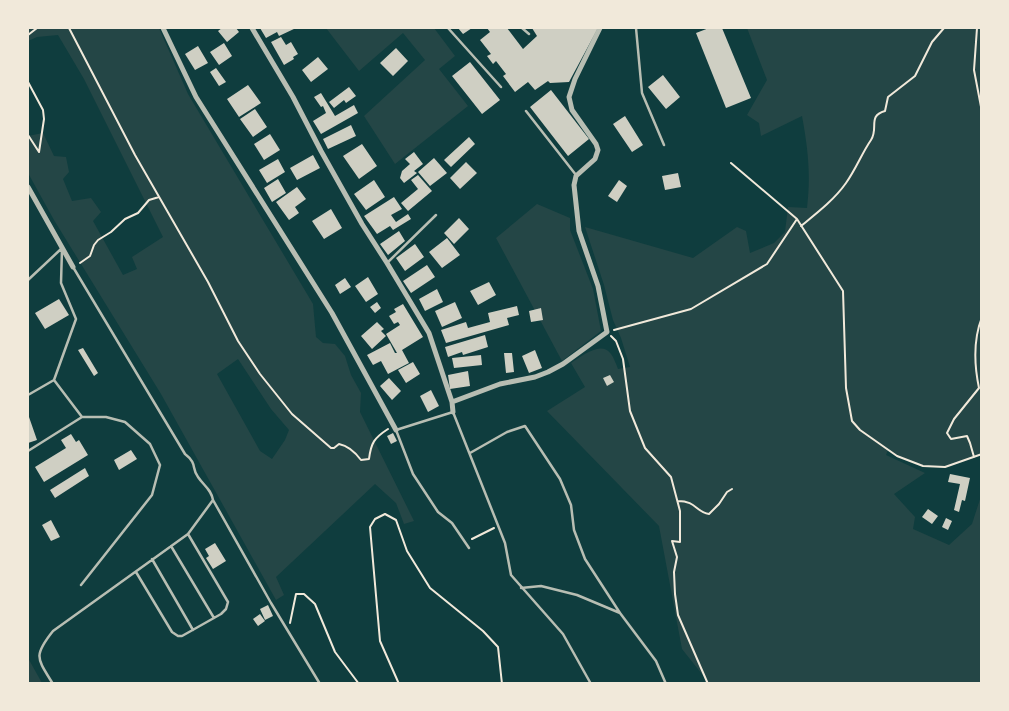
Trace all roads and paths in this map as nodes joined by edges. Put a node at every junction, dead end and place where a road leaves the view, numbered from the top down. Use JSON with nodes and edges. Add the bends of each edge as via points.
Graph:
{"nodes":[{"id":1,"x":37,"y":28,"type":"edge"},
{"id":2,"x":69,"y":28,"type":"edge"},
{"id":3,"x":163,"y":28,"type":"edge"},
{"id":4,"x":252,"y":28,"type":"edge"},
{"id":5,"x":448,"y":28,"type":"edge"},
{"id":6,"x":522,"y":28,"type":"edge"},
{"id":7,"x":600,"y":28,"type":"edge"},
{"id":8,"x":636,"y":28,"type":"edge"},
{"id":9,"x":944,"y":28,"type":"edge"},
{"id":10,"x":977,"y":28,"type":"edge"},
{"id":11,"x":529,"y":34,"type":"dead end"},
{"id":12,"x":28,"y":35,"type":"edge"},
{"id":13,"x":28,"y":82,"type":"edge"},
{"id":14,"x":501,"y":87,"type":"dead end"},
{"id":15,"x":526,"y":111,"type":"dead end"},
{"id":16,"x":982,"y":112,"type":"edge"},
{"id":17,"x":28,"y":135,"type":"edge"},
{"id":18,"x":664,"y":145,"type":"dead end"},
{"id":19,"x":732,"y":163,"type":"dead end"},
{"id":20,"x":576,"y":176,"type":"junction"},
{"id":21,"x":28,"y":187,"type":"edge"},
{"id":22,"x":159,"y":197,"type":"junction"},
{"id":23,"x":436,"y":215,"type":"dead end"},
{"id":24,"x":796,"y":219,"type":"junction"},
{"id":25,"x":801,"y":226,"type":"junction"},
{"id":26,"x":62,"y":248,"type":"junction"},
{"id":27,"x":387,"y":262,"type":"junction"},
{"id":28,"x":73,"y":267,"type":"junction"},
{"id":29,"x":28,"y":280,"type":"edge"},
{"id":30,"x":982,"y":317,"type":"edge"},
{"id":31,"x":607,"y":332,"type":"junction"},
{"id":32,"x":54,"y":380,"type":"junction"},
{"id":33,"x":28,"y":395,"type":"edge"},
{"id":34,"x":452,"y":402,"type":"junction"},
{"id":35,"x":453,"y":412,"type":"junction"},
{"id":36,"x":82,"y":417,"type":"junction"},
{"id":37,"x":394,"y":428,"type":"junction"},
{"id":38,"x":28,"y":451,"type":"edge"},
{"id":39,"x":470,"y":453,"type":"junction"},
{"id":40,"x":982,"y":454,"type":"edge"},
{"id":41,"x":974,"y":456,"type":"junction"},
{"id":42,"x":732,"y":489,"type":"dead end"},
{"id":43,"x":213,"y":500,"type":"junction"},
{"id":44,"x":678,"y":501,"type":"junction"},
{"id":45,"x":498,"y":526,"type":"junction"},
{"id":46,"x":188,"y":534,"type":"junction"},
{"id":47,"x":466,"y":543,"type":"junction"},
{"id":48,"x":171,"y":546,"type":"junction"},
{"id":49,"x":469,"y":548,"type":"dead end"},
{"id":50,"x":152,"y":559,"type":"junction"},
{"id":51,"x":136,"y":571,"type":"junction"},
{"id":52,"x":81,"y":585,"type":"dead end"},
{"id":53,"x":521,"y":588,"type":"junction"},
{"id":54,"x":620,"y":613,"type":"junction"},
{"id":55,"x":214,"y":618,"type":"junction"},
{"id":56,"x":193,"y":630,"type":"junction"},
{"id":57,"x":288,"y":630,"type":"junction"},
{"id":58,"x":53,"y":684,"type":"edge"},
{"id":59,"x":320,"y":684,"type":"edge"},
{"id":60,"x":359,"y":684,"type":"edge"},
{"id":61,"x":399,"y":684,"type":"edge"},
{"id":62,"x":502,"y":684,"type":"edge"},
{"id":63,"x":591,"y":684,"type":"edge"},
{"id":64,"x":666,"y":684,"type":"edge"},
{"id":65,"x":708,"y":684,"type":"edge"}],
"edges":[{"from":1,"to":12,"type":"path"},
{"from":2,"to":22,"type":"path"},
{"from":3,"to":37,"type":"street","via":[[196,97],[332,313]]},
{"from":4,"to":27,"type":"street","via":[[362,224]]},
{"from":5,"to":14,"type":"lane"},
{"from":6,"to":11,"type":"lane"},
{"from":7,"to":20,"type":"street","via":[[574,79],[569,97],[572,110],[598,150],[595,159]]},
{"from":8,"to":18,"type":"lane","via":[[642,93]]},
{"from":9,"to":25,"type":"path","via":[[932,42],[915,76],[888,98],[885,111],[875,116],[872,139],[847,182],[836,196]]},
{"from":10,"to":16,"type":"path","via":[[974,70]]},
{"from":13,"to":17,"type":"path","via":[[44,119],[39,152]]},
{"from":15,"to":20,"type":"lane"},
{"from":19,"to":24,"type":"path"},
{"from":20,"to":31,"type":"street","via":[[579,231],[598,286]]},
{"from":21,"to":26,"type":"street"},
{"from":22,"to":28,"type":"path","via":[[149,200],[138,213],[98,240],[90,256]]},
{"from":22,"to":37,"type":"path","via":[[238,342],[302,424],[331,448],[343,445],[361,460],[368,459],[372,443],[380,434]]},
{"from":23,"to":27,"type":"lane"},
{"from":24,"to":25,"type":"path"},
{"from":24,"to":31,"type":"path","via":[[767,264],[691,309]]},
{"from":25,"to":41,"type":"path","via":[[843,291],[846,388],[852,421],[897,456],[923,466],[945,467]]},
{"from":26,"to":28,"type":"street"},
{"from":26,"to":29,"type":"lane"},
{"from":26,"to":32,"type":"lane","via":[[61,283],[76,318]]},
{"from":27,"to":34,"type":"street","via":[[429,333]]},
{"from":28,"to":43,"type":"lane","via":[[185,454],[194,462],[196,474],[209,489]]},
{"from":30,"to":41,"type":"path","via":[[974,365],[979,388],[947,433],[951,439],[967,436]]},
{"from":31,"to":34,"type":"street","via":[[548,372],[500,384]]},
{"from":31,"to":44,"type":"path","via":[[616,341],[623,359],[630,411],[645,448],[671,477]]},
{"from":32,"to":33,"type":"lane"},
{"from":32,"to":36,"type":"lane"},
{"from":34,"to":35,"type":"street"},
{"from":35,"to":37,"type":"lane"},
{"from":35,"to":39,"type":"lane"},
{"from":36,"to":38,"type":"lane"},
{"from":36,"to":52,"type":"lane","via":[[106,417],[125,422],[150,444],[160,465],[152,495]]},
{"from":37,"to":47,"type":"lane","via":[[413,474],[438,512],[452,523]]},
{"from":39,"to":45,"type":"lane"},
{"from":39,"to":54,"type":"lane","via":[[507,432],[525,426],[560,479],[571,505],[574,530],[585,558]]},
{"from":40,"to":41,"type":"path"},
{"from":42,"to":44,"type":"path","via":[[709,514],[691,503]]},
{"from":43,"to":46,"type":"lane"},
{"from":43,"to":57,"type":"lane"},
{"from":44,"to":65,"type":"path","via":[[680,542],[672,541],[677,557],[674,594],[678,615]]},
{"from":45,"to":47,"type":"path"},
{"from":45,"to":53,"type":"lane","via":[[511,575]]},
{"from":46,"to":48,"type":"lane"},
{"from":46,"to":55,"type":"lane","via":[[228,602],[226,609]]},
{"from":47,"to":49,"type":"lane"},
{"from":48,"to":50,"type":"lane"},
{"from":48,"to":55,"type":"lane"},
{"from":50,"to":51,"type":"lane"},
{"from":50,"to":56,"type":"lane"},
{"from":51,"to":56,"type":"lane","via":[[172,632],[182,636]]},
{"from":51,"to":58,"type":"lane","via":[[53,631],[42,644],[38,654],[40,664]]},
{"from":53,"to":54,"type":"lane","via":[[541,586],[577,595]]},
{"from":53,"to":63,"type":"lane","via":[[564,634]]},
{"from":54,"to":64,"type":"lane","via":[[656,661]]},
{"from":55,"to":56,"type":"lane"},
{"from":57,"to":59,"type":"lane"},
{"from":57,"to":60,"type":"path","via":[[296,594],[304,594],[315,604],[335,652]]},
{"from":61,"to":62,"type":"path","via":[[380,641],[370,527],[375,519],[385,514],[396,520],[407,551],[430,588],[483,631],[498,648]]}]}
